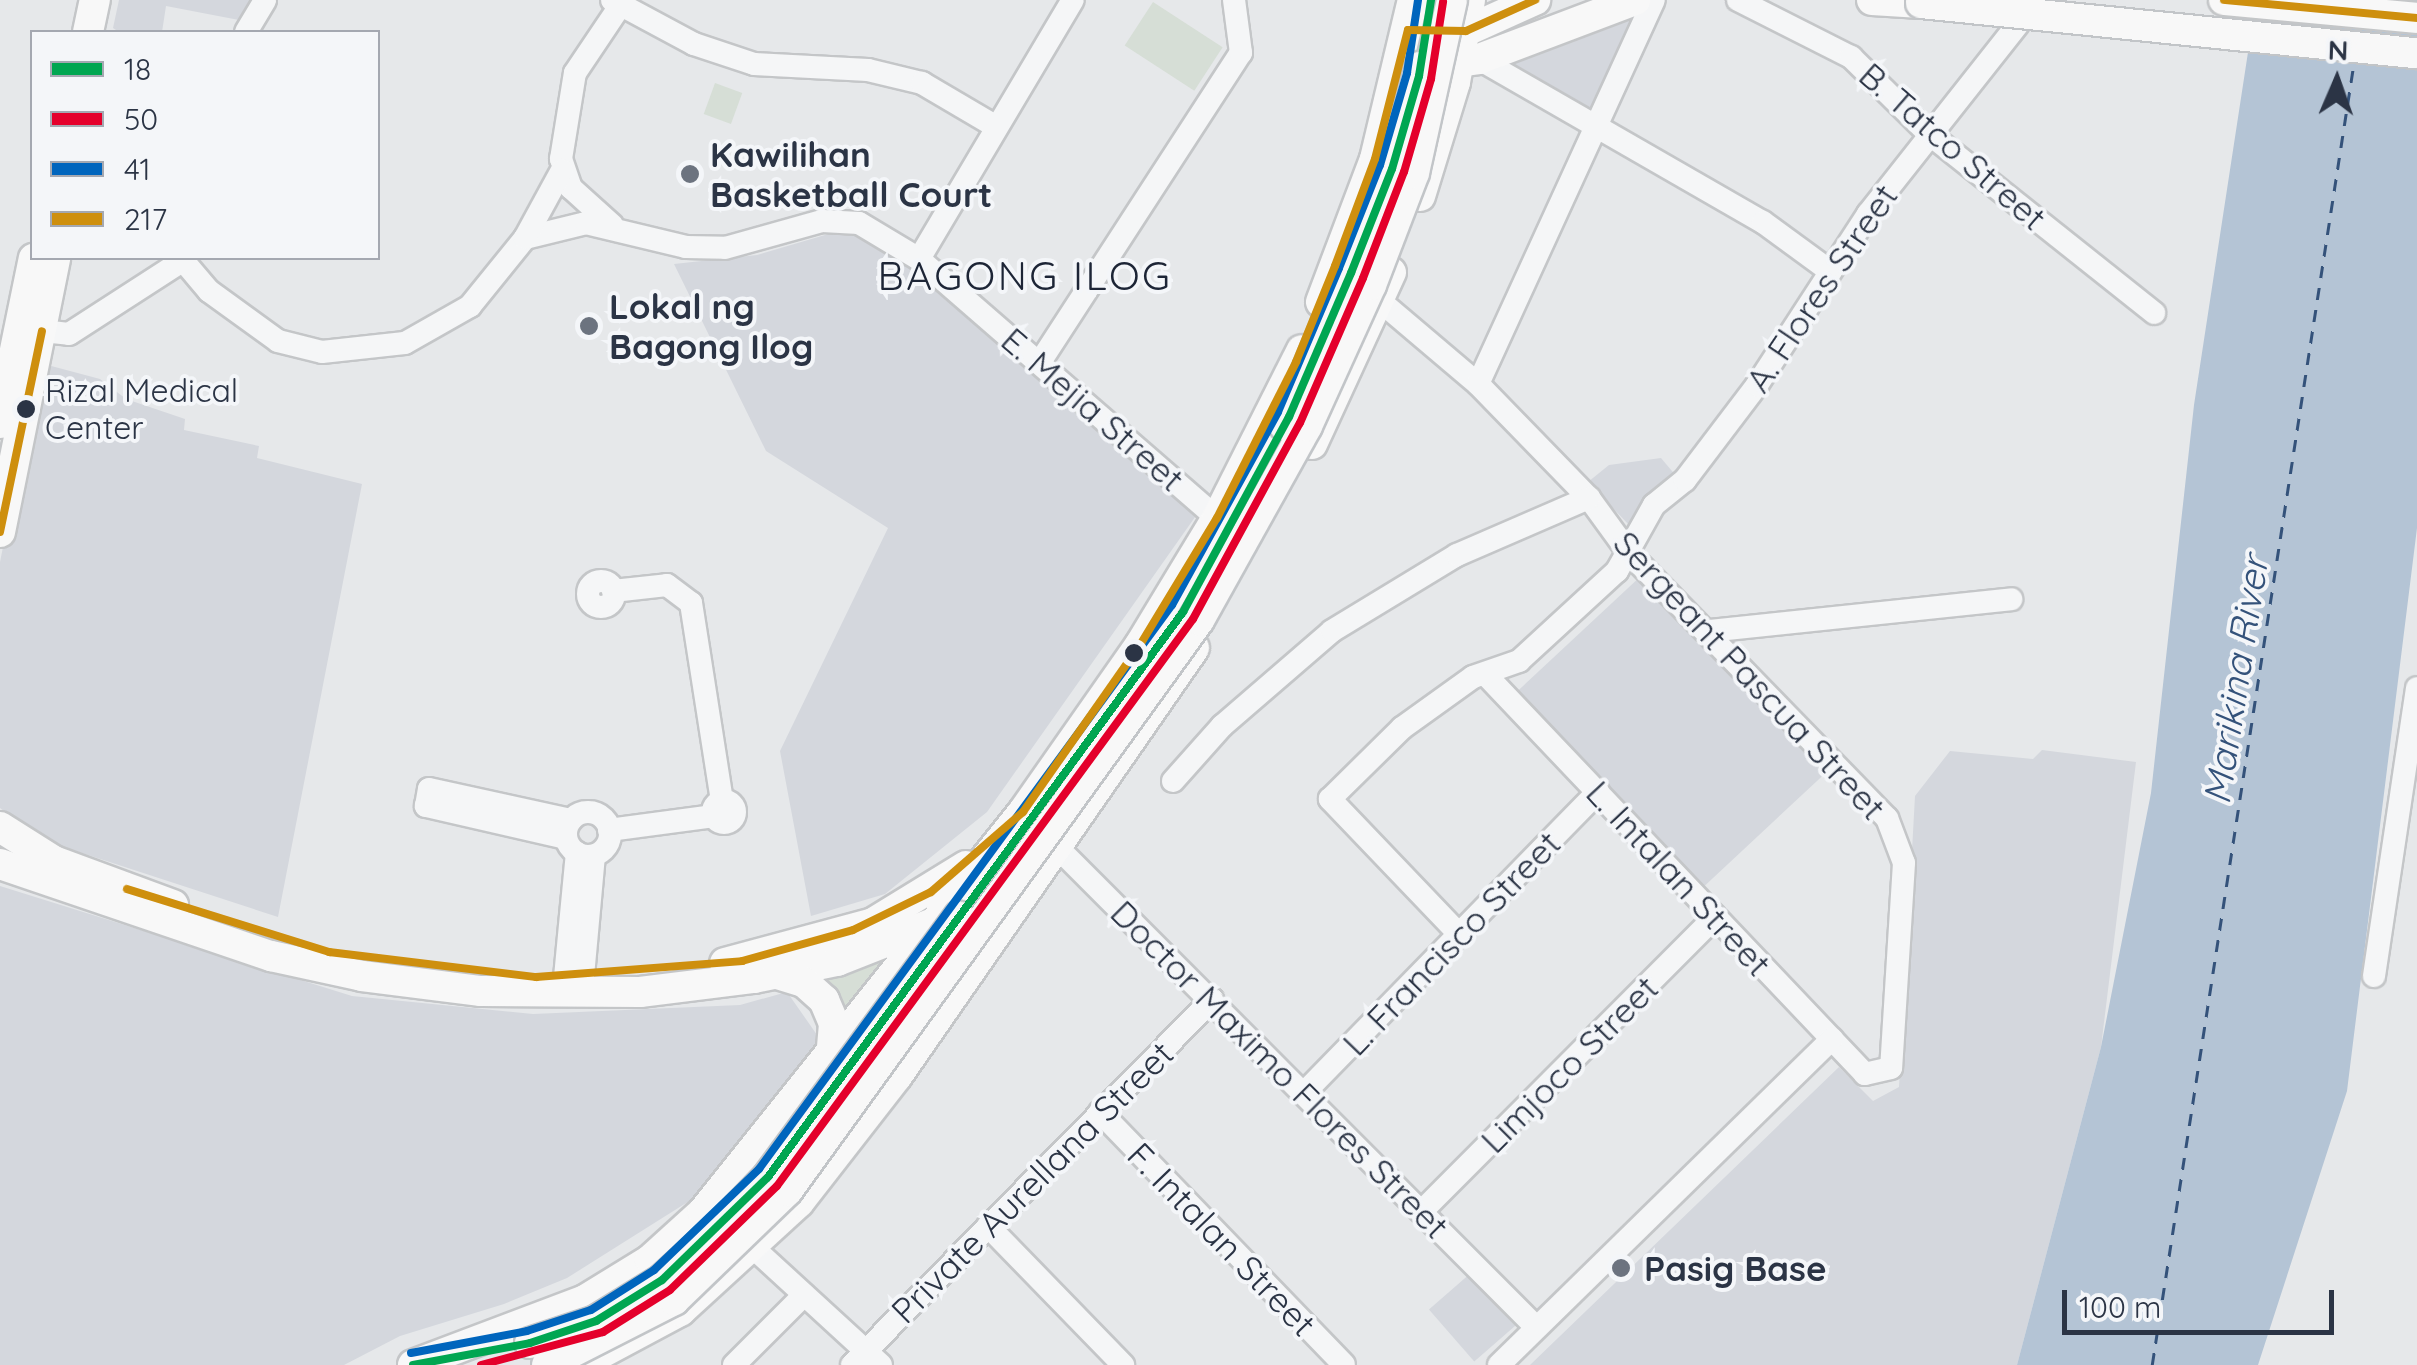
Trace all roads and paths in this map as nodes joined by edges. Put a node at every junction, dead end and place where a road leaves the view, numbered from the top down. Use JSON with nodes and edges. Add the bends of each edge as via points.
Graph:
{"nodes":[{"id":1,"x":95,"y":0,"type":"edge"},
{"id":2,"x":265,"y":0,"type":"edge"},
{"id":3,"x":1072,"y":0,"type":"edge"},
{"id":4,"x":1234,"y":0,"type":"edge"},
{"id":5,"x":1431,"y":0,"type":"edge"},
{"id":6,"x":1452,"y":0,"type":"edge"},
{"id":7,"x":1470,"y":0,"type":"edge"},
{"id":8,"x":1536,"y":0,"type":"edge"},
{"id":9,"x":1635,"y":0,"type":"edge"},
{"id":10,"x":1654,"y":0,"type":"edge"},
{"id":11,"x":1738,"y":0,"type":"edge"},
{"id":12,"x":1872,"y":0,"type":"edge"},
{"id":13,"x":2224,"y":0,"type":"edge"},
{"id":14,"x":619,"y":2,"type":"edge"},
{"id":15,"x":2417,"y":18,"type":"edge"},
{"id":16,"x":2018,"y":24,"type":"dead end"},
{"id":17,"x":88,"y":30,"type":"edge"},
{"id":18,"x":247,"y":30,"type":"edge"},
{"id":19,"x":1407,"y":30,"type":"edge"},
{"id":20,"x":1468,"y":52,"type":"junction"},
{"id":21,"x":2417,"y":53,"type":"edge"},
{"id":22,"x":995,"y":126,"type":"junction"},
{"id":23,"x":1598,"y":127,"type":"junction"},
{"id":24,"x":1928,"y":133,"type":"junction"},
{"id":25,"x":562,"y":170,"type":"junction"},
{"id":26,"x":612,"y":225,"type":"junction"},
{"id":27,"x":525,"y":238,"type":"junction"},
{"id":28,"x":920,"y":259,"type":"junction"},
{"id":29,"x":34,"y":260,"type":"edge"},
{"id":30,"x":55,"y":260,"type":"edge"},
{"id":31,"x":180,"y":260,"type":"edge"},
{"id":32,"x":183,"y":260,"type":"edge"},
{"id":33,"x":1830,"y":271,"type":"junction"},
{"id":34,"x":1380,"y":301,"type":"junction"},
{"id":35,"x":2154,"y":313,"type":"dead end"},
{"id":36,"x":42,"y":331,"type":"junction"},
{"id":37,"x":1040,"y":362,"type":"junction"},
{"id":38,"x":1296,"y":362,"type":"junction"},
{"id":39,"x":1478,"y":384,"type":"junction"},
{"id":40,"x":1343,"y":388,"type":"junction"},
{"id":41,"x":0,"y":423,"type":"edge"},
{"id":42,"x":1589,"y":498,"type":"junction"},
{"id":43,"x":1217,"y":518,"type":"junction"},
{"id":44,"x":0,"y":532,"type":"edge"},
{"id":45,"x":1629,"y":553,"type":"junction"},
{"id":46,"x":613,"y":591,"type":"dead end"},
{"id":47,"x":2010,"y":599,"type":"dead end"},
{"id":48,"x":1709,"y":632,"type":"junction"},
{"id":49,"x":1485,"y":674,"type":"junction"},
{"id":50,"x":2417,"y":688,"type":"edge"},
{"id":51,"x":1173,"y":780,"type":"dead end"},
{"id":52,"x":1598,"y":792,"type":"junction"},
{"id":53,"x":1023,"y":812,"type":"junction"},
{"id":54,"x":0,"y":827,"type":"edge"},
{"id":55,"x":609,"y":830,"type":"junction"},
{"id":56,"x":577,"y":841,"type":"junction"},
{"id":57,"x":1057,"y":848,"type":"junction"},
{"id":58,"x":0,"y":864,"type":"edge"},
{"id":59,"x":1716,"y":917,"type":"junction"},
{"id":60,"x":936,"y":922,"type":"junction"},
{"id":61,"x":1459,"y":934,"type":"junction"},
{"id":62,"x":777,"y":974,"type":"junction"},
{"id":63,"x":574,"y":976,"type":"junction"},
{"id":64,"x":2374,"y":976,"type":"dead end"},
{"id":65,"x":1212,"y":1000,"type":"junction"},
{"id":66,"x":1832,"y":1039,"type":"junction"},
{"id":67,"x":822,"y":1066,"type":"junction"},
{"id":68,"x":1877,"y":1073,"type":"joint"},
{"id":69,"x":897,"y":1076,"type":"junction"},
{"id":70,"x":1304,"y":1093,"type":"junction"},
{"id":71,"x":1100,"y":1112,"type":"junction"},
{"id":72,"x":1423,"y":1210,"type":"junction"},
{"id":73,"x":988,"y":1226,"type":"junction"},
{"id":74,"x":760,"y":1254,"type":"junction"},
{"id":75,"x":804,"y":1295,"type":"junction"},
{"id":76,"x":1536,"y":1327,"type":"junction"},
{"id":77,"x":426,"y":1360,"type":"edge"},
{"id":78,"x":866,"y":1360,"type":"edge"},
{"id":79,"x":546,"y":1365,"type":"edge"},
{"id":80,"x":579,"y":1365,"type":"edge"},
{"id":81,"x":608,"y":1365,"type":"edge"},
{"id":82,"x":734,"y":1365,"type":"edge"},
{"id":83,"x":1123,"y":1365,"type":"edge"},
{"id":84,"x":1344,"y":1365,"type":"edge"},
{"id":85,"x":1498,"y":1365,"type":"edge"}],
"edges":[{"from":1,"to":17,"type":"main road"},
{"from":2,"to":18,"type":"street"},
{"from":3,"to":22,"type":"street"},
{"from":4,"to":37,"type":"street","via":[[1241,53]]},
{"from":5,"to":77,"type":"main road","bridge":true,"via":[[1414,94],[1358,256],[1288,417],[1184,612],[768,1176],[662,1280],[596,1321],[530,1343]]},
{"from":6,"to":79,"type":"main road","bridge":true,"via":[[1414,173],[1371,285],[1307,426],[1199,620],[787,1191],[674,1300]]},
{"from":7,"to":20,"type":"main road"},
{"from":8,"to":20,"type":"main road"},
{"from":9,"to":20,"type":"main road"},
{"from":10,"to":23,"type":"street"},
{"from":11,"to":24,"type":"street","name":"B. Tatco Street","via":[[1851,57]]},
{"from":12,"to":21,"type":"main road","bridge":true},
{"from":13,"to":15,"type":"main road"},
{"from":14,"to":22,"type":"street","via":[[694,44],[754,64],[868,70],[922,83]]},
{"from":14,"to":25,"type":"street","via":[[575,73]]},
{"from":16,"to":24,"type":"street","name":"A. Flores Street"},
{"from":19,"to":20,"type":"main road"},
{"from":19,"to":38,"type":"main road","via":[[1375,159]]},
{"from":20,"to":23,"type":"street"},
{"from":20,"to":34,"type":"main road"},
{"from":22,"to":28,"type":"street"},
{"from":23,"to":33,"type":"street","via":[[1763,222]]},
{"from":23,"to":39,"type":"street"},
{"from":24,"to":33,"type":"street","name":"A. Flores Street"},
{"from":24,"to":35,"type":"street","name":"B. Tatco Street"},
{"from":25,"to":26,"type":"street","via":[[571,188]]},
{"from":25,"to":27,"type":"street"},
{"from":26,"to":27,"type":"street","name":"E. Mejia Street","via":[[567,224]]},
{"from":26,"to":28,"type":"street","name":"E. Mejia Street","via":[[706,249],[846,220]]},
{"from":27,"to":32,"type":"street","via":[[449,322],[377,349],[322,352],[278,341],[209,291]]},
{"from":28,"to":37,"type":"street","name":"E. Mejia Street"},
{"from":29,"to":41,"type":"main road"},
{"from":30,"to":36,"type":"main road"},
{"from":31,"to":36,"type":"street","via":[[69,334]]},
{"from":33,"to":45,"type":"street","name":"A. Flores Street","via":[[1745,401],[1685,480],[1654,505]]},
{"from":34,"to":39,"type":"street","name":"Sergeant Pascua Street"},
{"from":34,"to":40,"type":"main road"},
{"from":36,"to":44,"type":"main road"},
{"from":37,"to":43,"type":"street","name":"E. Mejia Street"},
{"from":38,"to":40,"type":"main road"},
{"from":38,"to":43,"type":"main road"},
{"from":39,"to":42,"type":"street","name":"Sergeant Pascua Street"},
{"from":40,"to":57,"type":"main road","via":[[1169,689]]},
{"from":42,"to":45,"type":"street","name":"Sergeant Pascua Street"},
{"from":42,"to":51,"type":"street","via":[[1456,556],[1332,631],[1275,676]]},
{"from":43,"to":53,"type":"main road","via":[[1140,645]]},
{"from":45,"to":48,"type":"street","name":"Sergeant Pascua Street"},
{"from":45,"to":49,"type":"street","name":"A. Flores Street","via":[[1573,618],[1519,661]]},
{"from":46,"to":55,"type":"street","via":[[667,584],[692,603],[718,809]]},
{"from":47,"to":48,"type":"street"},
{"from":48,"to":68,"type":"street","name":"Sergeant Pascua Street","via":[[1887,818],[1897,838],[1904,863],[1891,1068]]},
{"from":49,"to":52,"type":"street","name":"L. Intalan Street"},
{"from":49,"to":61,"type":"street","name":"A. Flores Street","via":[[1402,728],[1330,800]]},
{"from":50,"to":64,"type":"street"},
{"from":52,"to":59,"type":"street","name":"L. Intalan Street"},
{"from":52,"to":61,"type":"street","name":"L. Francisco Street"},
{"from":53,"to":57,"type":"street","name":"Doctor Maximo Flores Street"},
{"from":53,"to":60,"type":"main road"},
{"from":53,"to":63,"type":"main road","via":[[953,877],[873,923],[742,960]]},
{"from":54,"to":63,"type":"main road","via":[[77,870],[275,938],[397,965]]},
{"from":55,"to":56,"type":"street","via":[[606,845]]},
{"from":55,"to":56,"type":"street","via":[[593,813]]},
{"from":56,"to":56,"type":"street","via":[[430,788],[426,806]]},
{"from":56,"to":63,"type":"street"},
{"from":57,"to":60,"type":"main road"},
{"from":57,"to":65,"type":"street","name":"Doctor Maximo Flores Street"},
{"from":57,"to":69,"type":"main road"},
{"from":58,"to":62,"type":"main road","via":[[224,943],[402,983],[600,993]]},
{"from":59,"to":66,"type":"street","name":"L. Intalan Street"},
{"from":59,"to":72,"type":"street","name":"Limjoco Street"},
{"from":60,"to":62,"type":"main road","via":[[837,961]]},
{"from":60,"to":67,"type":"main road"},
{"from":61,"to":70,"type":"street","name":"L. Francisco Street"},
{"from":62,"to":67,"type":"main road","via":[[810,986],[828,1005]]},
{"from":65,"to":70,"type":"street","name":"Doctor Maximo Flores Street"},
{"from":65,"to":71,"type":"street","name":"Private Aurellana Street"},
{"from":66,"to":68,"type":"street","name":"L. Intalan Street","via":[[1865,1074]]},
{"from":66,"to":76,"type":"street"},
{"from":67,"to":77,"type":"main road","via":[[703,1212],[650,1260],[585,1300]]},
{"from":69,"to":74,"type":"street","via":[[891,1098]]},
{"from":69,"to":80,"type":"main road","via":[[799,1202],[680,1311]]},
{"from":70,"to":72,"type":"street","name":"Doctor Maximo Flores Street"},
{"from":71,"to":73,"type":"street","name":"Private Aurellana Street"},
{"from":71,"to":84,"type":"street","name":"F. Intalan Street"},
{"from":72,"to":76,"type":"street","name":"Doctor Maximo Flores Street"},
{"from":73,"to":78,"type":"street","name":"Private Aurellana Street"},
{"from":73,"to":83,"type":"street"},
{"from":74,"to":75,"type":"street"},
{"from":74,"to":81,"type":"street","via":[[686,1321]]},
{"from":75,"to":78,"type":"street"},
{"from":75,"to":82,"type":"street"},
{"from":76,"to":85,"type":"street"}]}
